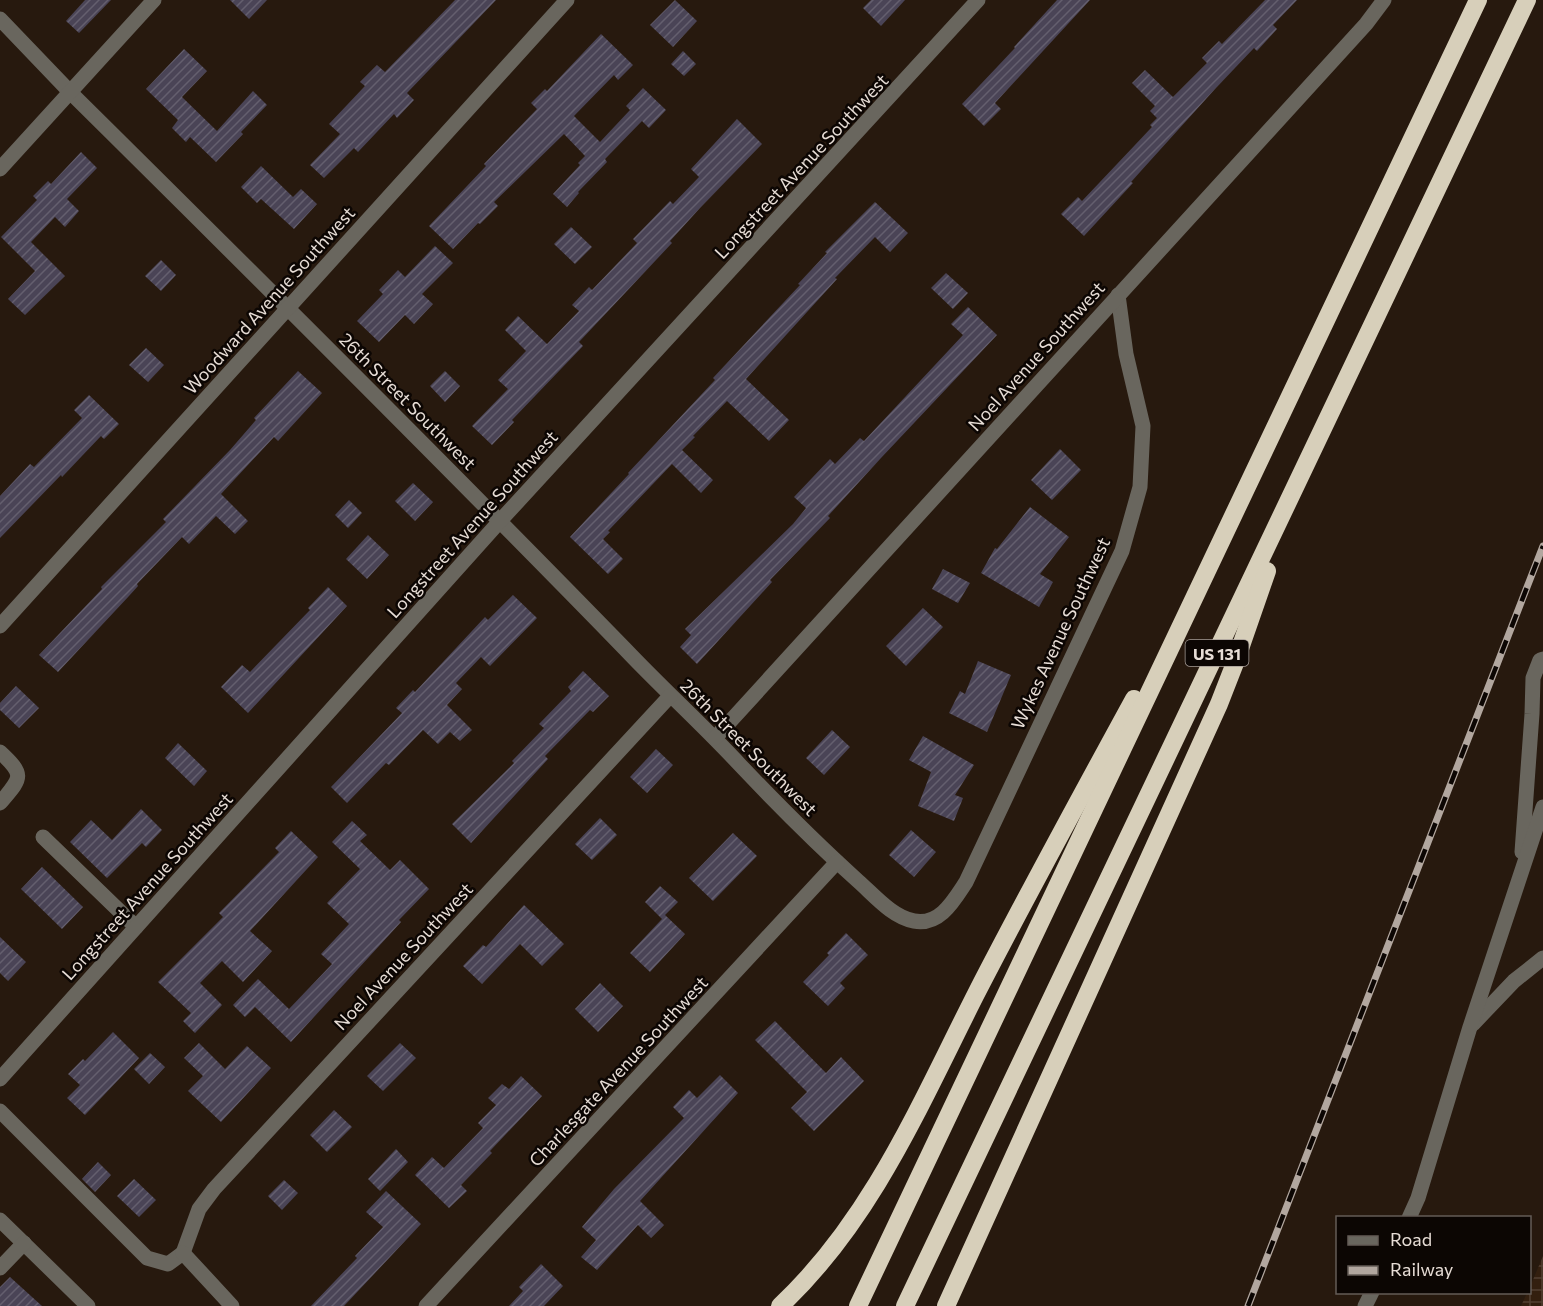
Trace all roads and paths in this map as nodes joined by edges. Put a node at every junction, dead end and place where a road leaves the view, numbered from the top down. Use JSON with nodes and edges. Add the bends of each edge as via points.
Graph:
{"nodes":[{"id":1,"x":154,"y":0,"type":"edge"},
{"id":2,"x":567,"y":0,"type":"edge"},
{"id":3,"x":978,"y":0,"type":"edge"},
{"id":4,"x":1383,"y":0,"type":"edge"},
{"id":5,"x":1478,"y":0,"type":"edge"},
{"id":6,"x":1527,"y":0,"type":"edge"},
{"id":7,"x":0,"y":19,"type":"edge"},
{"id":8,"x":70,"y":92,"type":"junction"},
{"id":9,"x":0,"y":169,"type":"edge"},
{"id":10,"x":1118,"y":295,"type":"junction"},
{"id":11,"x":288,"y":308,"type":"junction"},
{"id":12,"x":1294,"y":491,"type":"junction"},
{"id":13,"x":500,"y":521,"type":"junction"},
{"id":14,"x":1223,"y":537,"type":"junction"},
{"id":15,"x":0,"y":626,"type":"edge"},
{"id":16,"x":1543,"y":659,"type":"edge"},
{"id":17,"x":670,"y":696,"type":"junction"},
{"id":18,"x":715,"y":738,"type":"junction"},
{"id":19,"x":0,"y":752,"type":"edge"},
{"id":20,"x":0,"y":803,"type":"edge"},
{"id":21,"x":1543,"y":807,"type":"edge"},
{"id":22,"x":43,"y":837,"type":"dead end"},
{"id":23,"x":837,"y":862,"type":"junction"},
{"id":24,"x":1521,"y":873,"type":"junction"},
{"id":25,"x":925,"y":921,"type":"joint"},
{"id":26,"x":136,"y":927,"type":"junction"},
{"id":27,"x":1543,"y":958,"type":"edge"},
{"id":28,"x":1470,"y":1027,"type":"junction"},
{"id":29,"x":0,"y":1079,"type":"edge"},
{"id":30,"x":0,"y":1112,"type":"edge"},
{"id":31,"x":1410,"y":1216,"type":"edge"},
{"id":32,"x":0,"y":1220,"type":"edge"},
{"id":33,"x":24,"y":1243,"type":"junction"},
{"id":34,"x":183,"y":1253,"type":"junction"},
{"id":35,"x":0,"y":1268,"type":"edge"},
{"id":36,"x":88,"y":1306,"type":"edge"},
{"id":37,"x":232,"y":1306,"type":"edge"},
{"id":38,"x":426,"y":1306,"type":"edge"},
{"id":39,"x":780,"y":1306,"type":"edge"},
{"id":40,"x":858,"y":1306,"type":"edge"},
{"id":41,"x":905,"y":1306,"type":"edge"},
{"id":42,"x":946,"y":1306,"type":"edge"}],
"edges":[{"from":1,"to":8,"type":"street"},
{"from":2,"to":11,"type":"street","name":"Woodward Avenue Southwest"},
{"from":3,"to":13,"type":"street","name":"Longstreet Avenue Southwest"},
{"from":4,"to":10,"type":"street","name":"Noel Avenue Southwest","via":[[1358,33]]},
{"from":5,"to":14,"type":"highway","number":"US 131"},
{"from":6,"to":12,"type":"highway","number":"US 131"},
{"from":7,"to":8,"type":"street","name":"26th Street Southwest"},
{"from":8,"to":9,"type":"street"},
{"from":8,"to":11,"type":"street","name":"26th Street Southwest"},
{"from":10,"to":18,"type":"street","name":"Noel Avenue Southwest"},
{"from":10,"to":25,"type":"street","name":"Wykes Avenue Southwest","via":[[1126,354],[1143,426],[1140,487],[1122,551],[966,882],[940,916]]},
{"from":11,"to":13,"type":"street","name":"26th Street Southwest"},
{"from":11,"to":15,"type":"street","name":"Woodward Avenue Southwest"},
{"from":12,"to":41,"type":"highway","number":"US 131"},
{"from":12,"to":42,"type":"highway","via":[[1219,704]]},
{"from":13,"to":17,"type":"street","name":"26th Street Southwest"},
{"from":13,"to":26,"type":"street","name":"Longstreet Avenue Southwest"},
{"from":14,"to":39,"type":"highway","via":[[1032,885],[878,1184],[838,1244]]},
{"from":14,"to":40,"type":"highway","number":"US 131"},
{"from":16,"to":24,"type":"street","via":[[1533,678]]},
{"from":17,"to":18,"type":"street","name":"26th Street Southwest"},
{"from":17,"to":34,"type":"street","name":"Noel Avenue Southwest","via":[[214,1189],[199,1209]]},
{"from":18,"to":23,"type":"street","name":"26th Street Southwest"},
{"from":19,"to":20,"type":"street","via":[[17,767],[19,776]]},
{"from":21,"to":24,"type":"street"},
{"from":22,"to":26,"type":"street"},
{"from":23,"to":25,"type":"street","name":"26th Street Southwest","via":[[886,906],[915,922]]},
{"from":23,"to":38,"type":"street","name":"Charlesgate Avenue Southwest"},
{"from":24,"to":28,"type":"street"},
{"from":26,"to":29,"type":"street","name":"Longstreet Avenue Southwest"},
{"from":27,"to":28,"type":"street","via":[[1514,981]]},
{"from":28,"to":31,"type":"street","via":[[1419,1198]]},
{"from":30,"to":34,"type":"street","via":[[147,1258],[168,1264]]},
{"from":32,"to":33,"type":"street"},
{"from":33,"to":35,"type":"street"},
{"from":33,"to":36,"type":"street"},
{"from":34,"to":37,"type":"street"}]}
